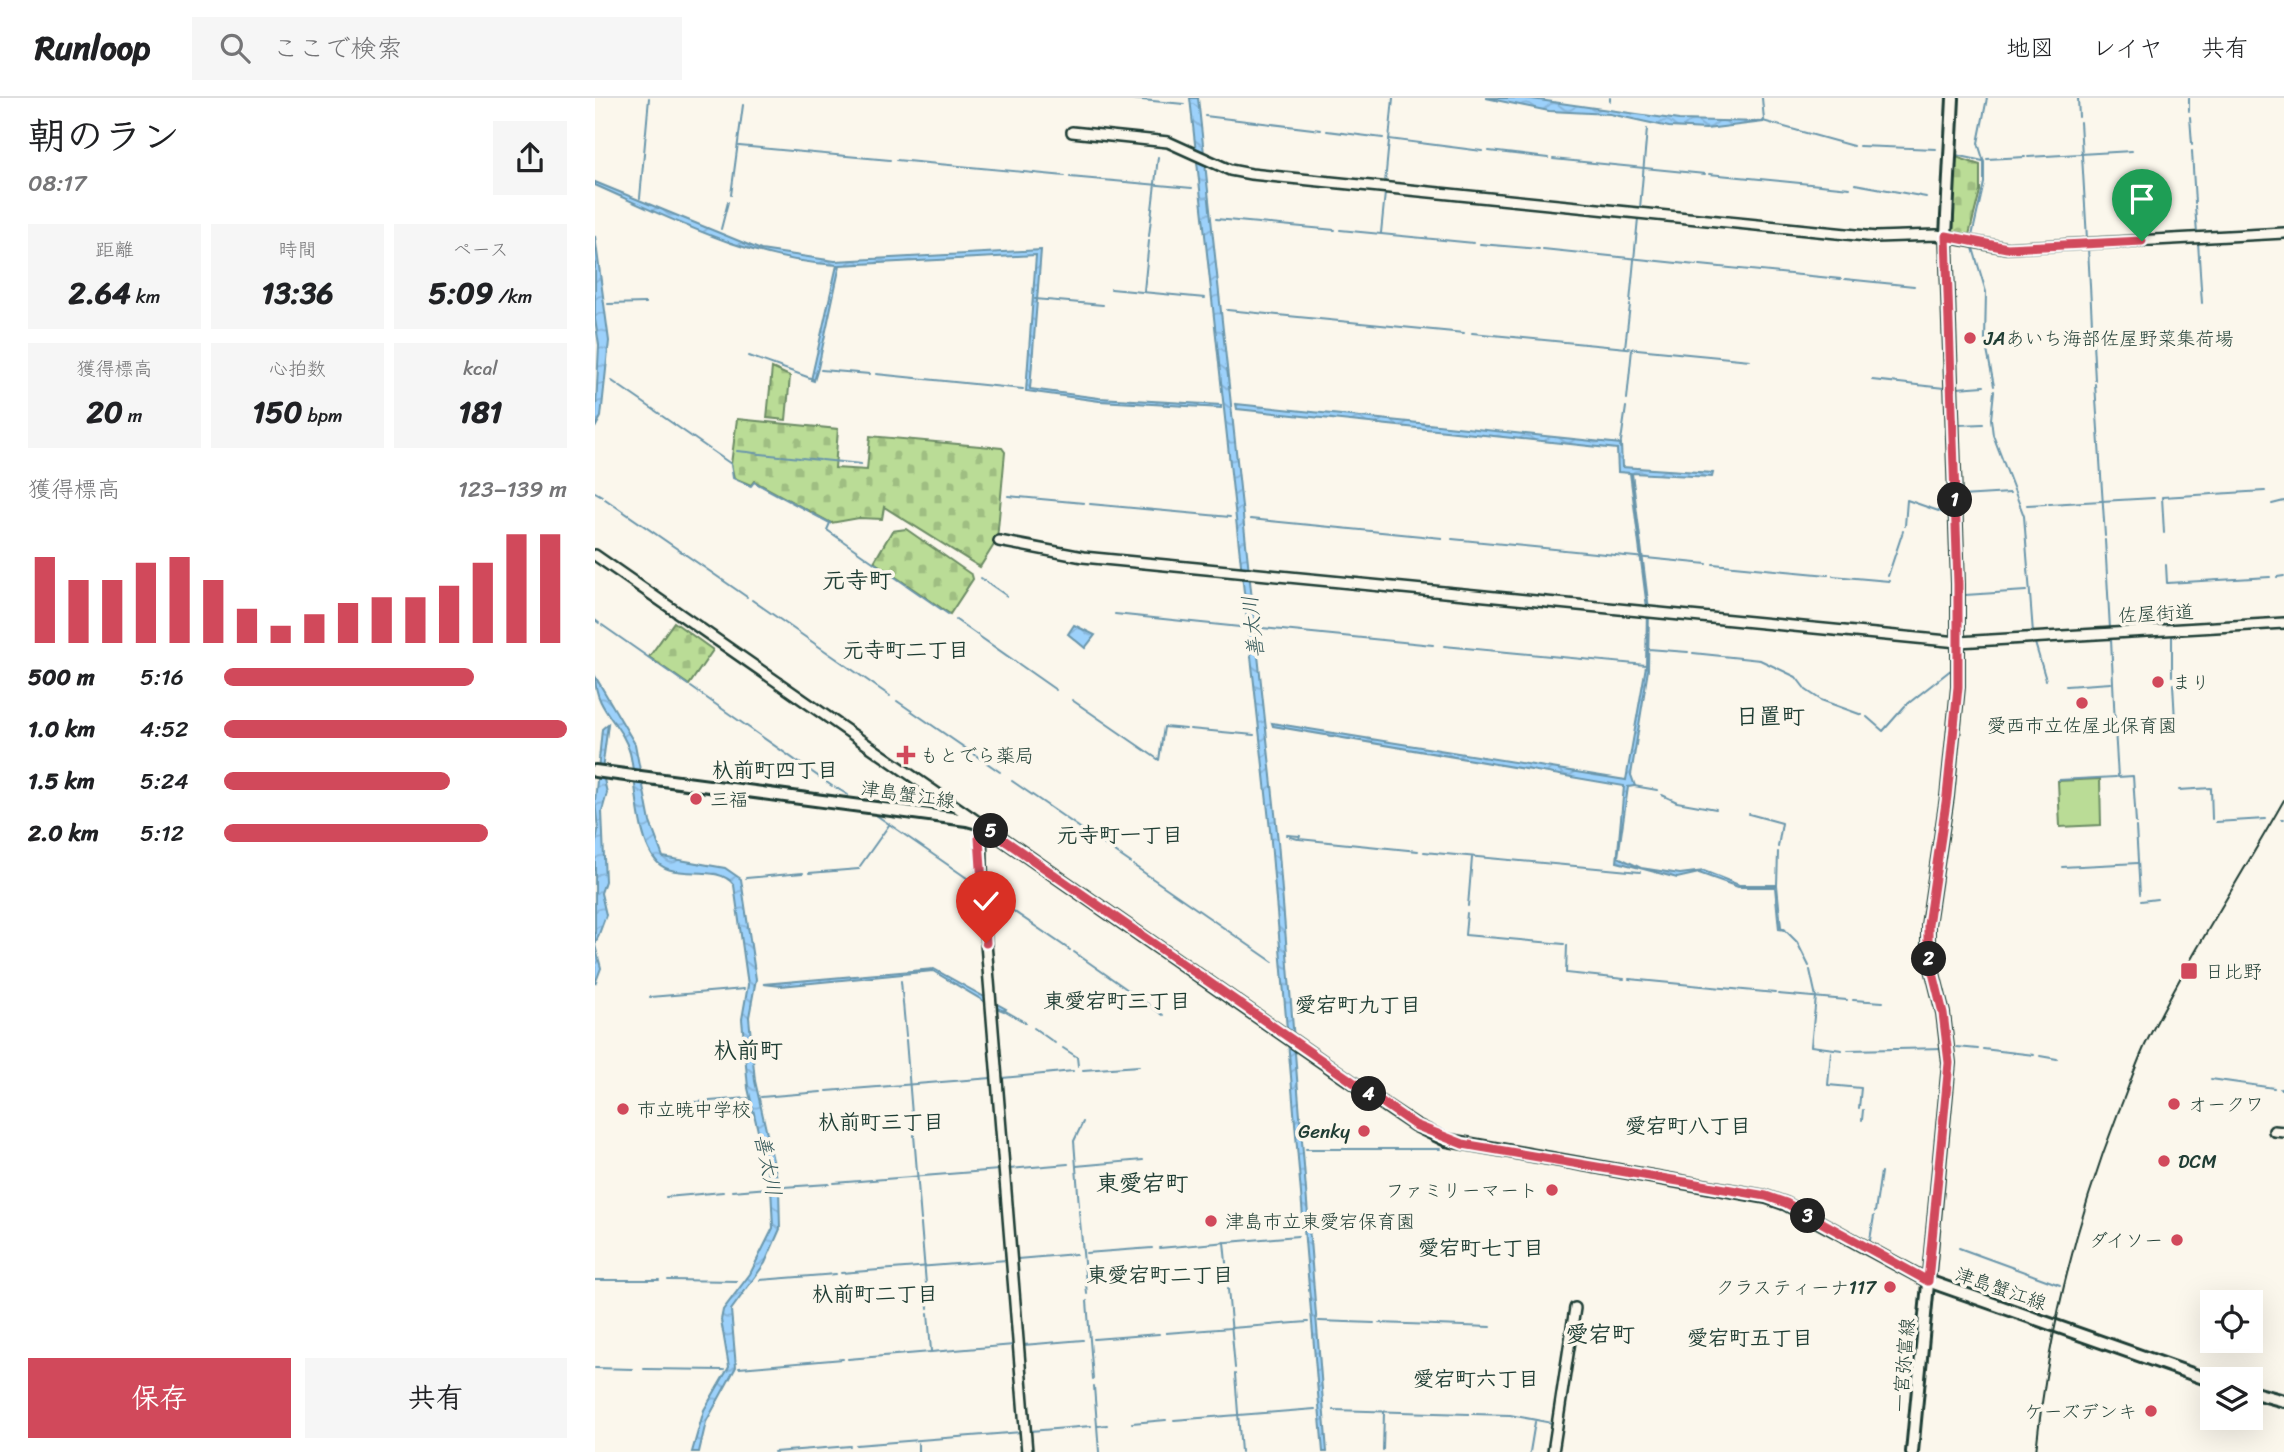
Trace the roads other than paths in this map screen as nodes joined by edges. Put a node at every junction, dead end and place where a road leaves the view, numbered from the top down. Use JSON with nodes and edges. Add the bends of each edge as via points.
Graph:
{"nodes":[{"id":1,"x":1953,"y":98,"type":"edge"},
{"id":2,"x":1072,"y":132,"type":"dead end"},
{"id":3,"x":2284,"y":233,"type":"edge"},
{"id":4,"x":1946,"y":236,"type":"junction"},
{"id":5,"x":999,"y":541,"type":"dead end"},
{"id":6,"x":595,"y":555,"type":"edge"},
{"id":7,"x":2284,"y":623,"type":"edge"},
{"id":8,"x":1958,"y":642,"type":"junction"},
{"id":9,"x":600,"y":771,"type":"edge"},
{"id":10,"x":981,"y":824,"type":"junction"},
{"id":11,"x":1928,"y":1281,"type":"junction"},
{"id":12,"x":1575,"y":1308,"type":"dead end"},
{"id":13,"x":2200,"y":1377,"type":"edge"},
{"id":14,"x":2263,"y":1395,"type":"edge"},
{"id":15,"x":2284,"y":1401,"type":"edge"},
{"id":16,"x":1027,"y":1452,"type":"edge"},
{"id":17,"x":1553,"y":1452,"type":"edge"},
{"id":18,"x":1912,"y":1452,"type":"edge"}],
"edges":[{"from":1,"to":4,"type":"main road","name":"一宮弥富線"},
{"from":2,"to":4,"type":"street","via":[[1157,139],[1240,173],[1875,237]]},
{"from":3,"to":4,"type":"street","via":[[2007,248]]},
{"from":4,"to":8,"type":"main road","name":"一宮弥富線"},
{"from":5,"to":8,"type":"street","name":"佐屋街道","via":[[1083,557]]},
{"from":6,"to":10,"type":"street"},
{"from":7,"to":8,"type":"street","name":"佐屋街道"},
{"from":8,"to":11,"type":"main road","name":"一宮弥富線","via":[[1956,717],[1928,925],[1928,953],[1949,1063]]},
{"from":9,"to":10,"type":"main road","name":"津島蟹江線"},
{"from":10,"to":11,"type":"main road","name":"津島蟹江線","via":[[1415,1125],[1445,1140],[1766,1196]]},
{"from":10,"to":16,"type":"street","via":[[980,865]]},
{"from":11,"to":13,"type":"main road","name":"津島蟹江線"},
{"from":11,"to":18,"type":"main road","name":"一宮弥富線"},
{"from":12,"to":17,"type":"street"},
{"from":14,"to":15,"type":"main road"}]}
